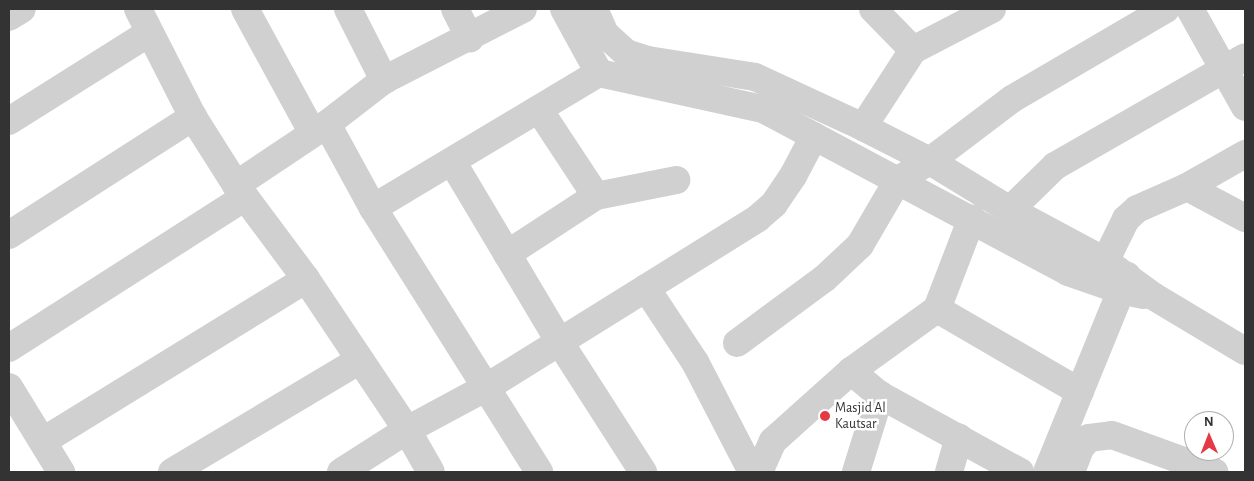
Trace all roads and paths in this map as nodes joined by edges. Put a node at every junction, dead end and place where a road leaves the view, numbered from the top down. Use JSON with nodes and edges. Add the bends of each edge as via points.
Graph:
{"nodes":[{"id":1,"x":22,"y":9,"type":"edge"},
{"id":2,"x":138,"y":9,"type":"edge"},
{"id":3,"x":245,"y":9,"type":"edge"},
{"id":4,"x":348,"y":9,"type":"edge"},
{"id":5,"x":455,"y":9,"type":"edge"},
{"id":6,"x":523,"y":9,"type":"edge"},
{"id":7,"x":594,"y":9,"type":"edge"},
{"id":8,"x":873,"y":9,"type":"edge"},
{"id":9,"x":1166,"y":9,"type":"edge"},
{"id":10,"x":1190,"y":9,"type":"edge"},
{"id":11,"x":571,"y":11,"type":"edge"},
{"id":12,"x":975,"y":13,"type":"edge"},
{"id":13,"x":9,"y":17,"type":"edge"},
{"id":14,"x":149,"y":33,"type":"junction"},
{"id":15,"x":470,"y":38,"type":"junction"},
{"id":16,"x":913,"y":50,"type":"junction"},
{"id":17,"x":1234,"y":62,"type":"edge"},
{"id":18,"x":599,"y":73,"type":"junction"},
{"id":19,"x":384,"y":80,"type":"junction"},
{"id":20,"x":1245,"y":108,"type":"edge"},
{"id":21,"x":540,"y":111,"type":"junction"},
{"id":22,"x":194,"y":117,"type":"junction"},
{"id":23,"x":9,"y":121,"type":"edge"},
{"id":24,"x":863,"y":127,"type":"junction"},
{"id":25,"x":319,"y":128,"type":"junction"},
{"id":26,"x":814,"y":136,"type":"junction"},
{"id":27,"x":1245,"y":154,"type":"edge"},
{"id":28,"x":930,"y":161,"type":"junction"},
{"id":29,"x":453,"y":163,"type":"junction"},
{"id":30,"x":676,"y":180,"type":"dead end"},
{"id":31,"x":898,"y":180,"type":"junction"},
{"id":32,"x":1188,"y":187,"type":"junction"},
{"id":33,"x":241,"y":191,"type":"junction"},
{"id":34,"x":596,"y":196,"type":"junction"},
{"id":35,"x":374,"y":208,"type":"junction"},
{"id":36,"x":1010,"y":210,"type":"junction"},
{"id":37,"x":972,"y":218,"type":"junction"},
{"id":38,"x":1245,"y":218,"type":"edge"},
{"id":39,"x":12,"y":225,"type":"edge"},
{"id":40,"x":507,"y":254,"type":"junction"},
{"id":41,"x":1112,"y":277,"type":"junction"},
{"id":42,"x":306,"y":279,"type":"junction"},
{"id":43,"x":646,"y":288,"type":"junction"},
{"id":44,"x":937,"y":309,"type":"junction"},
{"id":45,"x":559,"y":341,"type":"junction"},
{"id":46,"x":737,"y":343,"type":"dead end"},
{"id":47,"x":9,"y":348,"type":"edge"},
{"id":48,"x":1245,"y":351,"type":"edge"},
{"id":49,"x":358,"y":361,"type":"junction"},
{"id":50,"x":851,"y":371,"type":"junction"},
{"id":51,"x":9,"y":387,"type":"edge"},
{"id":52,"x":487,"y":387,"type":"junction"},
{"id":53,"x":1080,"y":392,"type":"junction"},
{"id":54,"x":880,"y":395,"type":"junction"},
{"id":55,"x":407,"y":430,"type":"junction"},
{"id":56,"x":959,"y":437,"type":"junction"},
{"id":57,"x":43,"y":442,"type":"junction"},
{"id":58,"x":61,"y":472,"type":"edge"},
{"id":59,"x":172,"y":472,"type":"edge"},
{"id":60,"x":341,"y":472,"type":"edge"},
{"id":61,"x":431,"y":472,"type":"edge"},
{"id":62,"x":539,"y":472,"type":"edge"},
{"id":63,"x":643,"y":472,"type":"edge"},
{"id":64,"x":752,"y":472,"type":"edge"},
{"id":65,"x":759,"y":472,"type":"edge"},
{"id":66,"x":856,"y":472,"type":"edge"},
{"id":67,"x":949,"y":472,"type":"edge"},
{"id":68,"x":1020,"y":472,"type":"edge"},
{"id":69,"x":1047,"y":472,"type":"edge"},
{"id":70,"x":1071,"y":472,"type":"edge"},
{"id":71,"x":1214,"y":472,"type":"edge"}],
"edges":[{"from":1,"to":13,"type":"street"},
{"from":2,"to":14,"type":"street"},
{"from":3,"to":25,"type":"street"},
{"from":4,"to":19,"type":"street"},
{"from":5,"to":15,"type":"street"},
{"from":6,"to":15,"type":"street"},
{"from":7,"to":24,"type":"street","via":[[605,34],[626,53],[648,60],[755,77]]},
{"from":8,"to":16,"type":"street"},
{"from":9,"to":28,"type":"street","via":[[1012,100]]},
{"from":10,"to":17,"type":"street"},
{"from":11,"to":18,"type":"street"},
{"from":12,"to":16,"type":"street"},
{"from":14,"to":22,"type":"street"},
{"from":14,"to":23,"type":"street"},
{"from":15,"to":19,"type":"street"},
{"from":16,"to":24,"type":"street"},
{"from":17,"to":20,"type":"street"},
{"from":17,"to":36,"type":"street","via":[[1055,166]]},
{"from":18,"to":21,"type":"street"},
{"from":18,"to":26,"type":"street","via":[[763,110]]},
{"from":19,"to":25,"type":"street"},
{"from":21,"to":29,"type":"street"},
{"from":21,"to":34,"type":"street"},
{"from":22,"to":33,"type":"street"},
{"from":22,"to":39,"type":"street"},
{"from":24,"to":28,"type":"street"},
{"from":25,"to":33,"type":"street"},
{"from":25,"to":35,"type":"street"},
{"from":26,"to":31,"type":"street"},
{"from":26,"to":43,"type":"street","via":[[774,204],[758,218]]},
{"from":27,"to":32,"type":"street"},
{"from":28,"to":31,"type":"street"},
{"from":28,"to":36,"type":"street"},
{"from":29,"to":35,"type":"street"},
{"from":29,"to":40,"type":"street"},
{"from":30,"to":34,"type":"street"},
{"from":31,"to":37,"type":"street"},
{"from":31,"to":46,"type":"street","via":[[860,245],[825,278]]},
{"from":32,"to":38,"type":"street"},
{"from":32,"to":41,"type":"street","via":[[1137,209],[1126,219]]},
{"from":33,"to":42,"type":"street"},
{"from":33,"to":47,"type":"street"},
{"from":34,"to":40,"type":"street"},
{"from":35,"to":52,"type":"street"},
{"from":36,"to":41,"type":"street"},
{"from":37,"to":41,"type":"street","via":[[1015,244]]},
{"from":37,"to":44,"type":"street"},
{"from":40,"to":45,"type":"street"},
{"from":41,"to":48,"type":"street","via":[[1153,296]]},
{"from":41,"to":53,"type":"street"},
{"from":42,"to":49,"type":"street"},
{"from":42,"to":57,"type":"street"},
{"from":43,"to":45,"type":"street"},
{"from":43,"to":64,"type":"street","via":[[695,362]]},
{"from":44,"to":50,"type":"street"},
{"from":44,"to":53,"type":"street"},
{"from":45,"to":52,"type":"street"},
{"from":45,"to":63,"type":"street"},
{"from":49,"to":55,"type":"street"},
{"from":49,"to":59,"type":"street"},
{"from":50,"to":54,"type":"street"},
{"from":50,"to":65,"type":"street","via":[[773,441]]},
{"from":51,"to":57,"type":"street"},
{"from":52,"to":55,"type":"street"},
{"from":52,"to":62,"type":"street"},
{"from":53,"to":69,"type":"street"},
{"from":54,"to":56,"type":"street"},
{"from":54,"to":66,"type":"street"},
{"from":55,"to":60,"type":"street"},
{"from":55,"to":61,"type":"street"},
{"from":56,"to":67,"type":"street"},
{"from":56,"to":68,"type":"street"},
{"from":57,"to":58,"type":"street"},
{"from":70,"to":71,"type":"street","via":[[1080,448],[1089,438],[1112,435]]}]}
